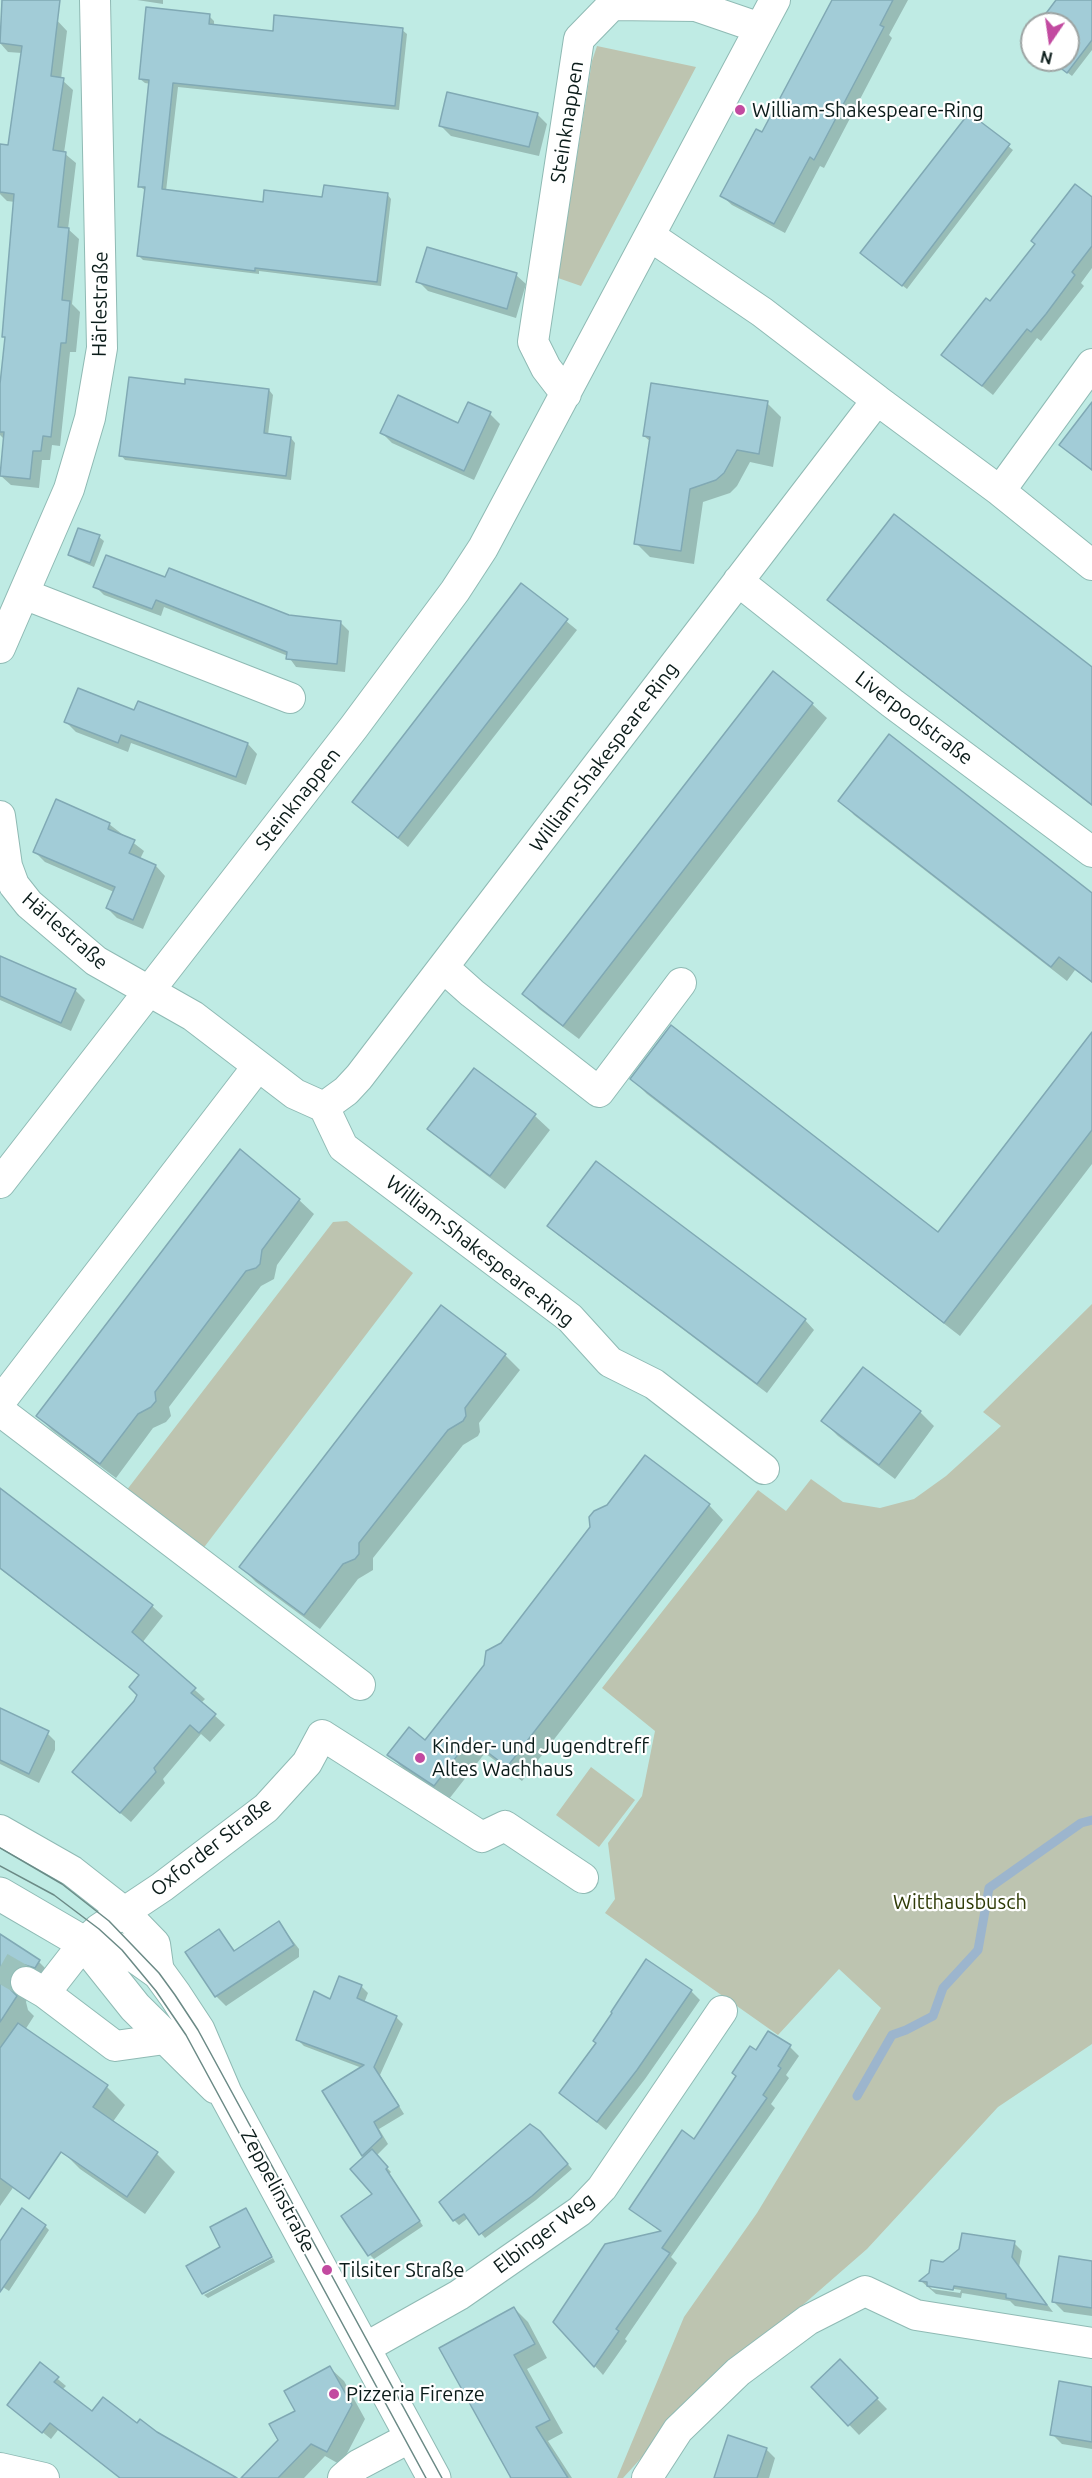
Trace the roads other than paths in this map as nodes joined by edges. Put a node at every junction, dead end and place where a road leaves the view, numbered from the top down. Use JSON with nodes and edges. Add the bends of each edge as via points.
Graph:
{"nodes":[{"id":1,"x":95,"y":0,"type":"edge"},
{"id":2,"x":775,"y":0,"type":"edge"},
{"id":3,"x":760,"y":28,"type":"junction"},
{"id":4,"x":650,"y":236,"type":"junction"},
{"id":5,"x":1092,"y":364,"type":"edge"},
{"id":6,"x":566,"y":394,"type":"junction"},
{"id":7,"x":877,"y":400,"type":"junction"},
{"id":8,"x":999,"y":491,"type":"junction"},
{"id":9,"x":1092,"y":565,"type":"edge"},
{"id":10,"x":738,"y":580,"type":"junction"},
{"id":11,"x":24,"y":594,"type":"junction"},
{"id":12,"x":0,"y":648,"type":"edge"},
{"id":13,"x":290,"y":698,"type":"dead end"},
{"id":14,"x":0,"y":816,"type":"edge"},
{"id":15,"x":1092,"y":852,"type":"edge"},
{"id":16,"x":444,"y":968,"type":"junction"},
{"id":17,"x":681,"y":983,"type":"dead end"},
{"id":18,"x":149,"y":991,"type":"junction"},
{"id":19,"x":258,"y":1065,"type":"junction"},
{"id":20,"x":324,"y":1107,"type":"junction"},
{"id":21,"x":0,"y":1183,"type":"edge"},
{"id":22,"x":0,"y":1402,"type":"edge"},
{"id":23,"x":0,"y":1411,"type":"edge"},
{"id":24,"x":764,"y":1469,"type":"dead end"},
{"id":25,"x":360,"y":1685,"type":"dead end"},
{"id":26,"x":0,"y":1830,"type":"edge"},
{"id":27,"x":583,"y":1878,"type":"dead end"},
{"id":28,"x":0,"y":1894,"type":"edge"},
{"id":29,"x":123,"y":1911,"type":"junction"},
{"id":30,"x":84,"y":1943,"type":"junction"},
{"id":31,"x":159,"y":1973,"type":"junction"},
{"id":32,"x":722,"y":2011,"type":"dead end"},
{"id":33,"x":165,"y":2038,"type":"junction"},
{"id":34,"x":225,"y":2093,"type":"junction"},
{"id":35,"x":1092,"y":2343,"type":"edge"},
{"id":36,"x":363,"y":2349,"type":"junction"},
{"id":37,"x":411,"y":2437,"type":"junction"},
{"id":38,"x":0,"y":2468,"type":"edge"},
{"id":39,"x":44,"y":2478,"type":"edge"},
{"id":40,"x":343,"y":2478,"type":"edge"},
{"id":41,"x":434,"y":2478,"type":"edge"},
{"id":42,"x":647,"y":2478,"type":"edge"}],
"edges":[{"from":1,"to":11,"type":"street","name":"Härlestraße","via":[[102,348],[90,418],[69,489]]},
{"from":2,"to":3,"type":"street","name":"Steinknappen"},
{"from":3,"to":4,"type":"street","name":"Steinknappen"},
{"from":3,"to":6,"type":"street","name":"Steinknappen","via":[[696,6],[612,5],[579,39],[533,342]]},
{"from":4,"to":6,"type":"street","name":"Steinknappen"},
{"from":4,"to":7,"type":"street","via":[[762,312]]},
{"from":5,"to":8,"type":"street"},
{"from":6,"to":18,"type":"street","name":"Steinknappen","via":[[483,548],[436,620]]},
{"from":7,"to":8,"type":"street"},
{"from":7,"to":10,"type":"street","name":"William-Shakespeare-Ring"},
{"from":8,"to":9,"type":"street"},
{"from":10,"to":15,"type":"street","name":"Liverpoolstraße","via":[[892,703]]},
{"from":10,"to":16,"type":"street","name":"William-Shakespeare-Ring"},
{"from":11,"to":12,"type":"street","name":"Härlestraße"},
{"from":11,"to":13,"type":"street"},
{"from":14,"to":18,"type":"street","name":"Härlestraße","via":[[7,866],[14,885],[29,904],[96,961]]},
{"from":16,"to":17,"type":"street","via":[[599,1092]]},
{"from":16,"to":20,"type":"street","name":"William-Shakespeare-Ring","via":[[359,1077]]},
{"from":18,"to":19,"type":"street","via":[[193,1016]]},
{"from":18,"to":21,"type":"street","name":"Steinknappen"},
{"from":19,"to":20,"type":"street","via":[[295,1094]]},
{"from":19,"to":22,"type":"street"},
{"from":20,"to":24,"type":"street","name":"William-Shakespeare-Ring","via":[[343,1147],[570,1318],[610,1362],[654,1384]]},
{"from":23,"to":25,"type":"street"},
{"from":26,"to":29,"type":"street","name":"Zeppelinstraße","via":[[72,1871]]},
{"from":27,"to":29,"type":"street","name":"Oxforder Straße","via":[[505,1826],[482,1838],[322,1735],[307,1763],[266,1808],[162,1887]]},
{"from":28,"to":30,"type":"main road","name":"Zeppelinstraße"},
{"from":29,"to":30,"type":"street","name":"Oxforder Straße"},
{"from":29,"to":31,"type":"street","name":"Zeppelinstraße","via":[[155,1944]]},
{"from":30,"to":31,"type":"main road","name":"Zeppelinstraße","via":[[122,1950]]},
{"from":30,"to":33,"type":"main road","name":"Zeppelinstraße"},
{"from":30,"to":33,"type":"street","name":"Oxforder Straße","via":[[35,1988],[115,2046]]},
{"from":31,"to":34,"type":"main road","name":"Zeppelinstraße","via":[[198,2030]]},
{"from":32,"to":36,"type":"street","name":"Elbinger Weg","via":[[602,2188],[580,2211],[459,2295]]},
{"from":33,"to":34,"type":"main road","name":"Zeppelinstraße"},
{"from":34,"to":36,"type":"main road","name":"Zeppelinstraße"},
{"from":35,"to":42,"type":"street","via":[[916,2315],[864,2291],[808,2320],[738,2372],[678,2430]]},
{"from":36,"to":37,"type":"main road","name":"Zeppelinstraße"},
{"from":37,"to":40,"type":"street","via":[[358,2465]]},
{"from":37,"to":41,"type":"main road","name":"Zeppelinstraße"},
{"from":38,"to":39,"type":"street"}]}
